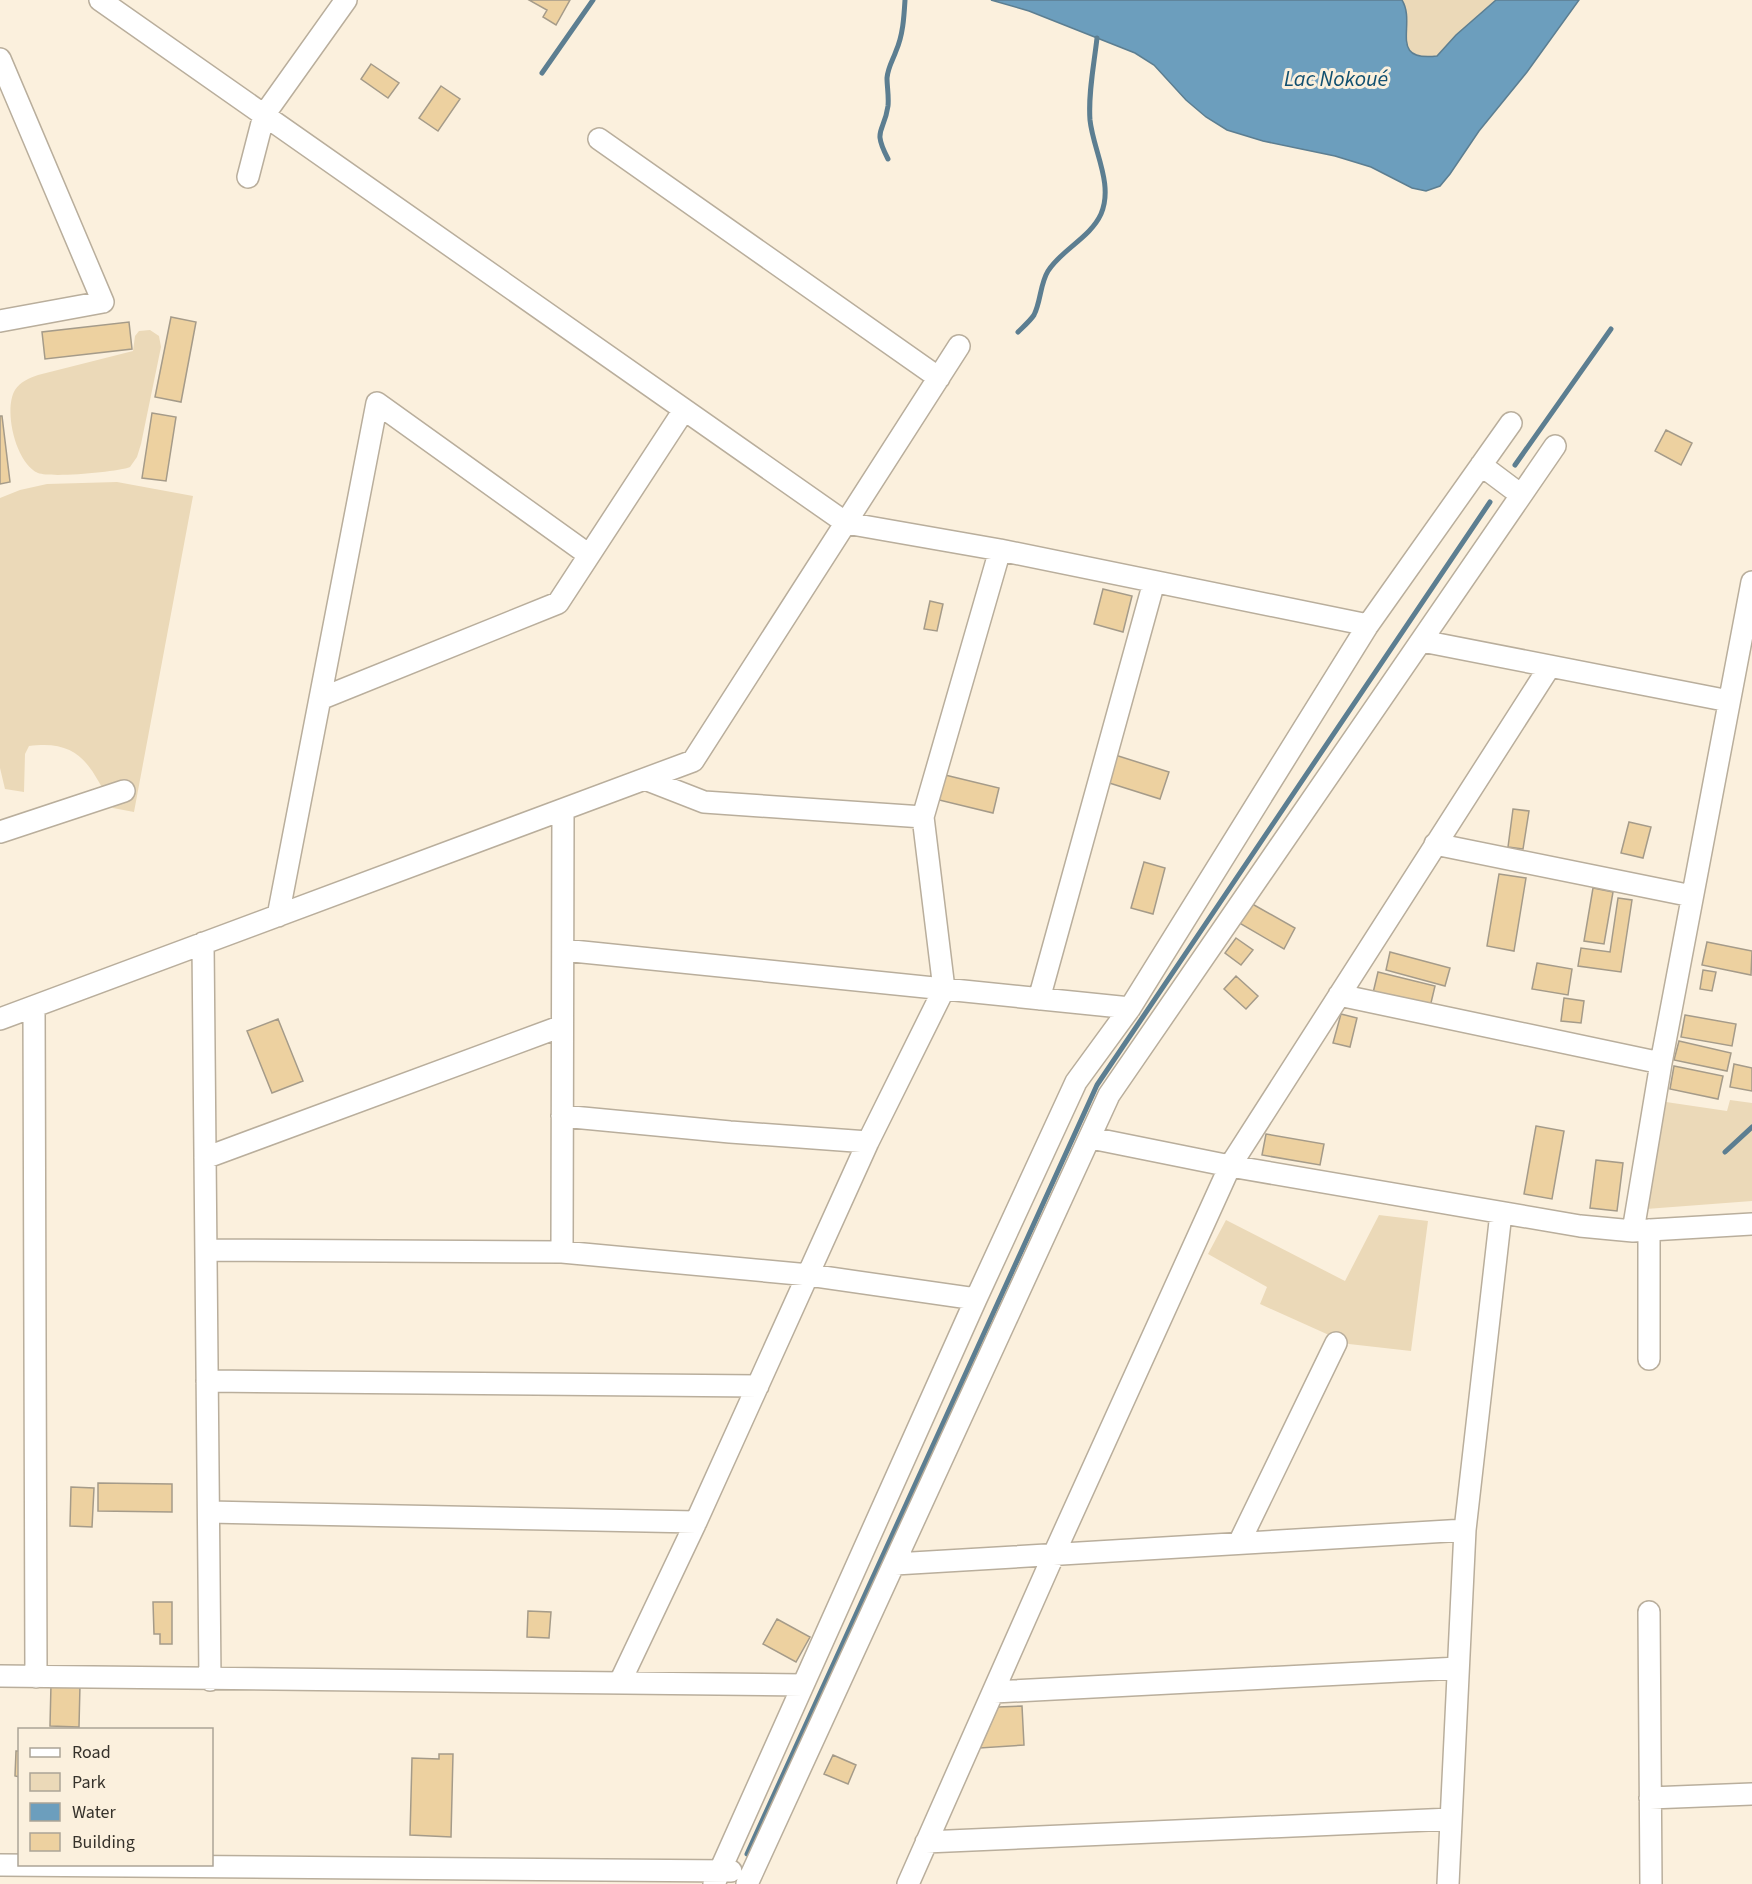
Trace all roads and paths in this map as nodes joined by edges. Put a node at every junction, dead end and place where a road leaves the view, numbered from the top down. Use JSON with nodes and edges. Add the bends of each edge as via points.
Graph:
{"nodes":[{"id":1,"x":100,"y":0,"type":"edge"},
{"id":2,"x":346,"y":0,"type":"edge"},
{"id":3,"x":0,"y":59,"type":"edge"},
{"id":4,"x":264,"y":115,"type":"junction"},
{"id":5,"x":599,"y":139,"type":"dead end"},
{"id":6,"x":248,"y":177,"type":"dead end"},
{"id":7,"x":0,"y":321,"type":"edge"},
{"id":8,"x":959,"y":346,"type":"dead end"},
{"id":9,"x":939,"y":378,"type":"junction"},
{"id":10,"x":684,"y":410,"type":"junction"},
{"id":11,"x":1511,"y":423,"type":"dead end"},
{"id":12,"x":1555,"y":447,"type":"dead end"},
{"id":13,"x":1481,"y":465,"type":"junction"},
{"id":14,"x":1521,"y":495,"type":"junction"},
{"id":15,"x":846,"y":523,"type":"junction"},
{"id":16,"x":1000,"y":550,"type":"junction"},
{"id":17,"x":589,"y":555,"type":"junction"},
{"id":18,"x":1154,"y":582,"type":"junction"},
{"id":19,"x":1752,"y":582,"type":"edge"},
{"id":20,"x":1368,"y":625,"type":"junction"},
{"id":21,"x":1422,"y":641,"type":"junction"},
{"id":22,"x":1550,"y":666,"type":"junction"},
{"id":23,"x":320,"y":699,"type":"junction"},
{"id":24,"x":1730,"y":701,"type":"junction"},
{"id":25,"x":645,"y":779,"type":"junction"},
{"id":26,"x":124,"y":791,"type":"dead end"},
{"id":27,"x":563,"y":811,"type":"junction"},
{"id":28,"x":923,"y":817,"type":"junction"},
{"id":29,"x":0,"y":832,"type":"edge"},
{"id":30,"x":1435,"y":844,"type":"junction"},
{"id":31,"x":1692,"y":897,"type":"junction"},
{"id":32,"x":278,"y":916,"type":"junction"},
{"id":33,"x":203,"y":943,"type":"junction"},
{"id":34,"x":563,"y":950,"type":"junction"},
{"id":35,"x":944,"y":989,"type":"junction"},
{"id":36,"x":1339,"y":995,"type":"junction"},
{"id":37,"x":1039,"y":999,"type":"junction"},
{"id":38,"x":34,"y":1007,"type":"junction"},
{"id":39,"x":1130,"y":1008,"type":"junction"},
{"id":40,"x":0,"y":1019,"type":"edge"},
{"id":41,"x":562,"y":1026,"type":"junction"},
{"id":42,"x":1661,"y":1063,"type":"junction"},
{"id":43,"x":562,"y":1116,"type":"junction"},
{"id":44,"x":1091,"y":1138,"type":"junction"},
{"id":45,"x":868,"y":1142,"type":"junction"},
{"id":46,"x":205,"y":1158,"type":"junction"},
{"id":47,"x":1230,"y":1166,"type":"junction"},
{"id":48,"x":1501,"y":1213,"type":"junction"},
{"id":49,"x":1752,"y":1224,"type":"edge"},
{"id":50,"x":1641,"y":1230,"type":"junction"},
{"id":51,"x":206,"y":1250,"type":"junction"},
{"id":52,"x":562,"y":1252,"type":"junction"},
{"id":53,"x":809,"y":1275,"type":"junction"},
{"id":54,"x":976,"y":1299,"type":"junction"},
{"id":55,"x":1336,"y":1343,"type":"dead end"},
{"id":56,"x":1648,"y":1359,"type":"dead end"},
{"id":57,"x":207,"y":1381,"type":"junction"},
{"id":58,"x":758,"y":1386,"type":"junction"},
{"id":59,"x":209,"y":1512,"type":"junction"},
{"id":60,"x":696,"y":1522,"type":"junction"},
{"id":61,"x":1465,"y":1530,"type":"junction"},
{"id":62,"x":1239,"y":1543,"type":"junction"},
{"id":63,"x":1054,"y":1554,"type":"junction"},
{"id":64,"x":895,"y":1564,"type":"junction"},
{"id":65,"x":1649,"y":1612,"type":"dead end"},
{"id":66,"x":1458,"y":1668,"type":"junction"},
{"id":67,"x":0,"y":1677,"type":"edge"},
{"id":68,"x":36,"y":1677,"type":"junction"},
{"id":69,"x":210,"y":1680,"type":"junction"},
{"id":70,"x":620,"y":1682,"type":"junction"},
{"id":71,"x":803,"y":1685,"type":"junction"},
{"id":72,"x":994,"y":1692,"type":"junction"},
{"id":73,"x":1752,"y":1794,"type":"edge"},
{"id":74,"x":1650,"y":1798,"type":"junction"},
{"id":75,"x":1451,"y":1819,"type":"junction"},
{"id":76,"x":926,"y":1842,"type":"junction"},
{"id":77,"x":0,"y":1865,"type":"edge"},
{"id":78,"x":18,"y":1866,"type":"edge"},
{"id":79,"x":31,"y":1866,"type":"edge"},
{"id":80,"x":336,"y":1876,"type":"edge"},
{"id":81,"x":750,"y":1877,"type":"edge"},
{"id":82,"x":717,"y":1878,"type":"edge"},
{"id":83,"x":908,"y":1884,"type":"edge"},
{"id":84,"x":1448,"y":1884,"type":"edge"},
{"id":85,"x":1651,"y":1884,"type":"edge"}],
"edges":[{"from":1,"to":4,"type":"street"},
{"from":2,"to":4,"type":"street"},
{"from":3,"to":7,"type":"street","via":[[104,302]]},
{"from":4,"to":6,"type":"street"},
{"from":4,"to":10,"type":"street"},
{"from":5,"to":9,"type":"street"},
{"from":8,"to":9,"type":"street"},
{"from":9,"to":15,"type":"street"},
{"from":10,"to":15,"type":"street"},
{"from":10,"to":17,"type":"street"},
{"from":11,"to":13,"type":"street"},
{"from":12,"to":14,"type":"street"},
{"from":13,"to":14,"type":"street"},
{"from":13,"to":20,"type":"street"},
{"from":14,"to":21,"type":"street"},
{"from":15,"to":16,"type":"street"},
{"from":15,"to":25,"type":"street","via":[[693,761]]},
{"from":16,"to":18,"type":"street"},
{"from":16,"to":28,"type":"street"},
{"from":17,"to":23,"type":"street","via":[[558,603]]},
{"from":17,"to":23,"type":"street","via":[[377,403]]},
{"from":18,"to":20,"type":"street"},
{"from":18,"to":37,"type":"street"},
{"from":19,"to":24,"type":"street"},
{"from":20,"to":39,"type":"street"},
{"from":21,"to":22,"type":"street"},
{"from":21,"to":44,"type":"street","via":[[1109,1095]]},
{"from":22,"to":24,"type":"street"},
{"from":22,"to":30,"type":"street"},
{"from":23,"to":32,"type":"street"},
{"from":24,"to":31,"type":"street"},
{"from":25,"to":27,"type":"street"},
{"from":25,"to":28,"type":"street","via":[[704,802]]},
{"from":26,"to":29,"type":"street"},
{"from":27,"to":32,"type":"street"},
{"from":27,"to":34,"type":"street"},
{"from":28,"to":35,"type":"street"},
{"from":30,"to":31,"type":"street"},
{"from":30,"to":36,"type":"street"},
{"from":31,"to":42,"type":"street"},
{"from":32,"to":33,"type":"street"},
{"from":33,"to":38,"type":"street"},
{"from":33,"to":46,"type":"street"},
{"from":34,"to":35,"type":"street"},
{"from":34,"to":41,"type":"street"},
{"from":35,"to":37,"type":"street"},
{"from":35,"to":45,"type":"street"},
{"from":36,"to":42,"type":"street"},
{"from":36,"to":47,"type":"street"},
{"from":37,"to":39,"type":"street"},
{"from":38,"to":40,"type":"street"},
{"from":38,"to":68,"type":"street"},
{"from":39,"to":54,"type":"street","via":[[1076,1082]]},
{"from":41,"to":43,"type":"street"},
{"from":41,"to":46,"type":"street"},
{"from":42,"to":50,"type":"street"},
{"from":43,"to":45,"type":"street"},
{"from":43,"to":52,"type":"street"},
{"from":44,"to":47,"type":"street"},
{"from":44,"to":64,"type":"street"},
{"from":45,"to":53,"type":"street"},
{"from":46,"to":51,"type":"street"},
{"from":47,"to":48,"type":"street"},
{"from":47,"to":63,"type":"street"},
{"from":48,"to":50,"type":"street","via":[[1580,1226]]},
{"from":48,"to":61,"type":"street"},
{"from":49,"to":50,"type":"street"},
{"from":50,"to":56,"type":"street"},
{"from":51,"to":52,"type":"street"},
{"from":51,"to":57,"type":"street"},
{"from":52,"to":53,"type":"street"},
{"from":53,"to":54,"type":"street"},
{"from":53,"to":58,"type":"street"},
{"from":54,"to":71,"type":"street"},
{"from":55,"to":62,"type":"street"},
{"from":57,"to":58,"type":"street"},
{"from":57,"to":59,"type":"street"},
{"from":58,"to":60,"type":"street"},
{"from":59,"to":60,"type":"street"},
{"from":59,"to":69,"type":"street"},
{"from":60,"to":70,"type":"street"},
{"from":61,"to":62,"type":"street"},
{"from":61,"to":66,"type":"street"},
{"from":62,"to":63,"type":"street"},
{"from":63,"to":64,"type":"street"},
{"from":63,"to":72,"type":"street"},
{"from":64,"to":81,"type":"street"},
{"from":65,"to":74,"type":"street"},
{"from":66,"to":72,"type":"street"},
{"from":66,"to":75,"type":"street"},
{"from":67,"to":68,"type":"street"},
{"from":68,"to":69,"type":"street"},
{"from":69,"to":70,"type":"street"},
{"from":70,"to":71,"type":"street"},
{"from":71,"to":82,"type":"street"},
{"from":72,"to":76,"type":"street"},
{"from":73,"to":74,"type":"street"},
{"from":74,"to":85,"type":"street"},
{"from":75,"to":76,"type":"street"},
{"from":75,"to":84,"type":"street"},
{"from":76,"to":83,"type":"street"},
{"from":77,"to":78,"type":"street"},
{"from":79,"to":80,"type":"street"},
{"from":80,"to":82,"type":"street"},
{"from":81,"to":82,"type":"street"}]}
